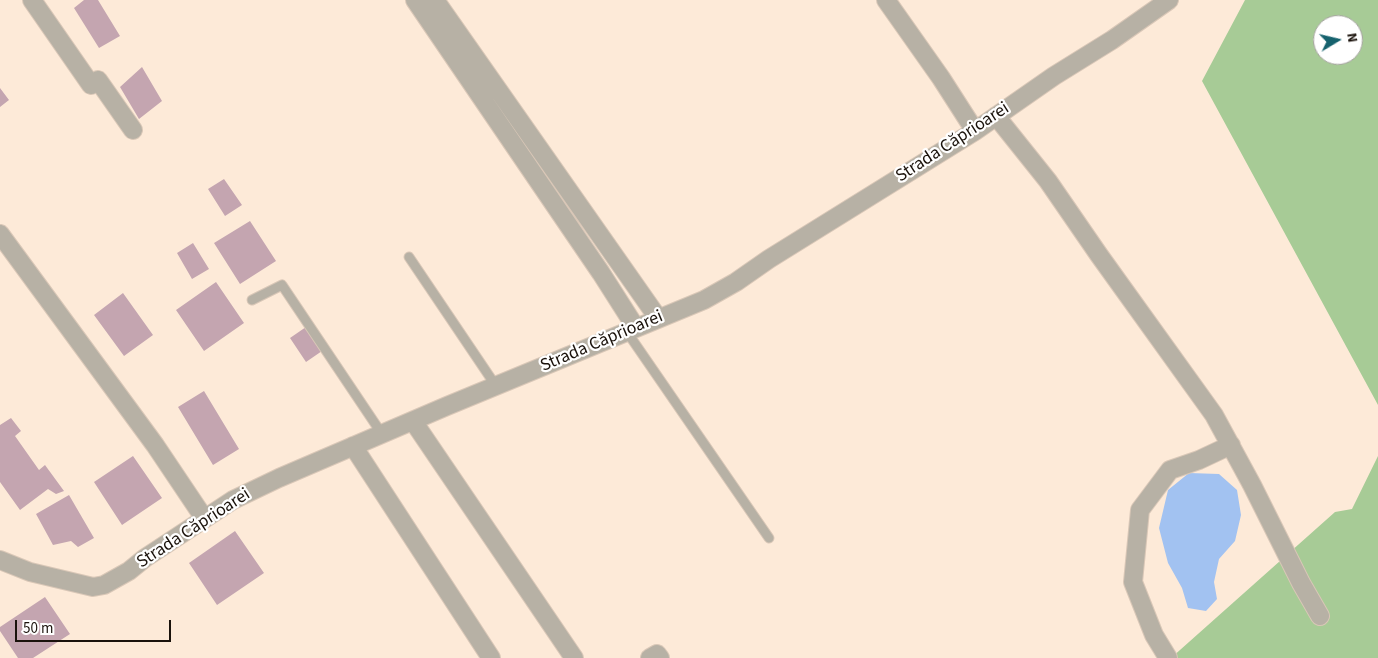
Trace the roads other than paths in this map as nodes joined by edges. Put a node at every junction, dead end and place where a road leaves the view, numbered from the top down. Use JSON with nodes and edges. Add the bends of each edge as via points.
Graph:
{"nodes":[{"id":1,"x":32,"y":0,"type":"edge"},
{"id":2,"x":415,"y":0,"type":"edge"},
{"id":3,"x":435,"y":0,"type":"edge"},
{"id":4,"x":886,"y":0,"type":"edge"},
{"id":5,"x":1169,"y":0,"type":"edge"},
{"id":6,"x":996,"y":116,"type":"junction"},
{"id":7,"x":133,"y":130,"type":"dead end"},
{"id":8,"x":975,"y":131,"type":"junction"},
{"id":9,"x":0,"y":234,"type":"edge"},
{"id":10,"x":409,"y":257,"type":"dead end"},
{"id":11,"x":252,"y":300,"type":"dead end"},
{"id":12,"x":658,"y":318,"type":"junction"},
{"id":13,"x":631,"y":330,"type":"junction"},
{"id":14,"x":496,"y":386,"type":"junction"},
{"id":15,"x":413,"y":421,"type":"junction"},
{"id":16,"x":382,"y":434,"type":"junction"},
{"id":17,"x":1231,"y":445,"type":"junction"},
{"id":18,"x":353,"y":446,"type":"junction"},
{"id":19,"x":204,"y":518,"type":"junction"},
{"id":20,"x":769,"y":538,"type":"dead end"},
{"id":21,"x":0,"y":560,"type":"edge"},
{"id":22,"x":1320,"y":616,"type":"dead end"},
{"id":23,"x":491,"y":658,"type":"edge"},
{"id":24,"x":574,"y":658,"type":"edge"},
{"id":25,"x":650,"y":658,"type":"edge"},
{"id":26,"x":660,"y":658,"type":"edge"},
{"id":27,"x":1168,"y":658,"type":"edge"}],
"edges":[{"from":1,"to":7,"type":"street","via":[[91,85],[98,80]]},
{"from":2,"to":13,"type":"street","via":[[601,273]]},
{"from":3,"to":12,"type":"street"},
{"from":4,"to":8,"type":"street"},
{"from":5,"to":6,"type":"street","name":"Strada Căprioarei"},
{"from":6,"to":8,"type":"street","name":"Strada Căprioarei"},
{"from":6,"to":17,"type":"street","via":[[1048,181],[1214,416]]},
{"from":8,"to":12,"type":"street","name":"Strada Căprioarei","via":[[736,282],[704,300]]},
{"from":9,"to":19,"type":"street","via":[[155,445]]},
{"from":10,"to":14,"type":"lane"},
{"from":11,"to":16,"type":"lane","via":[[282,285]]},
{"from":12,"to":13,"type":"street","name":"Strada Căprioarei"},
{"from":13,"to":14,"type":"street","name":"Strada Căprioarei"},
{"from":13,"to":20,"type":"lane"},
{"from":14,"to":15,"type":"street","name":"Strada Căprioarei"},
{"from":15,"to":16,"type":"street","name":"Strada Căprioarei"},
{"from":15,"to":24,"type":"street"},
{"from":16,"to":18,"type":"street","name":"Strada Căprioarei"},
{"from":17,"to":22,"type":"street"},
{"from":17,"to":27,"type":"street","via":[[1170,470],[1140,510],[1133,582],[1154,635]]},
{"from":18,"to":19,"type":"street","name":"Strada Căprioarei","via":[[232,500]]},
{"from":18,"to":23,"type":"street"},
{"from":19,"to":21,"type":"street","name":"Strada Căprioarei","via":[[104,585],[93,587],[30,572]]},
{"from":25,"to":26,"type":"street","via":[[658,654]]}]}
